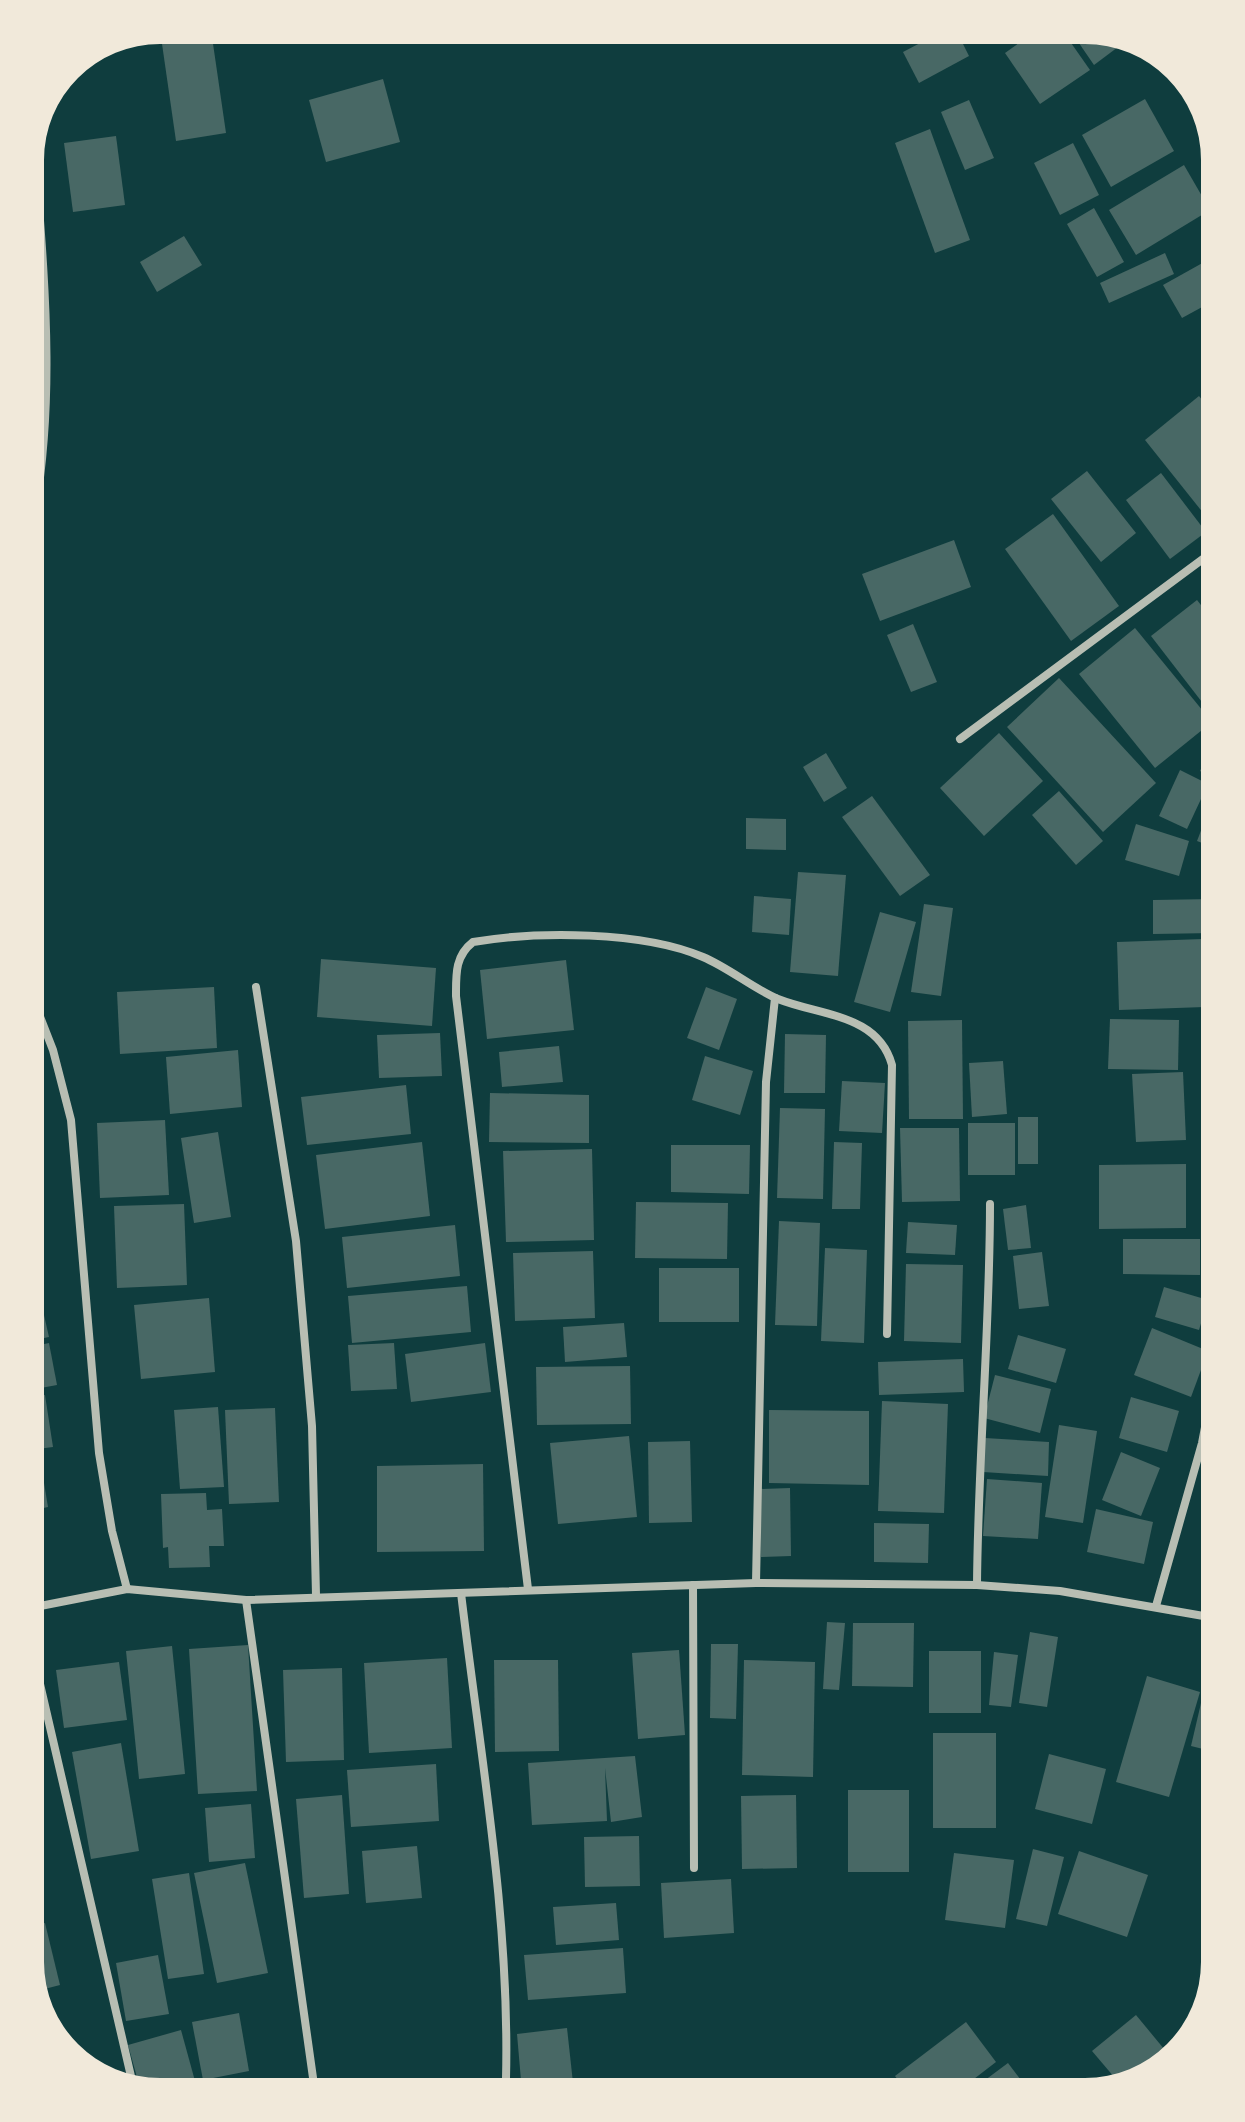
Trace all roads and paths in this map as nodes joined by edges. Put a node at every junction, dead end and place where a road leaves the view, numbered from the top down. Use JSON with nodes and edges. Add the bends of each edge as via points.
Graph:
{"nodes":[{"id":1,"x":44,"y":272,"type":"edge"},
{"id":2,"x":44,"y":431,"type":"edge"},
{"id":3,"x":1201,"y":560,"type":"edge"},
{"id":4,"x":960,"y":739,"type":"dead end"},
{"id":5,"x":256,"y":987,"type":"dead end"},
{"id":6,"x":775,"y":998,"type":"junction"},
{"id":7,"x":44,"y":1027,"type":"edge"},
{"id":8,"x":990,"y":1204,"type":"dead end"},
{"id":9,"x":887,"y":1334,"type":"dead end"},
{"id":10,"x":1201,"y":1447,"type":"edge"},
{"id":11,"x":756,"y":1583,"type":"junction"},
{"id":12,"x":693,"y":1585,"type":"junction"},
{"id":13,"x":977,"y":1585,"type":"junction"},
{"id":14,"x":127,"y":1589,"type":"junction"},
{"id":15,"x":528,"y":1589,"type":"junction"},
{"id":16,"x":461,"y":1593,"type":"junction"},
{"id":17,"x":316,"y":1595,"type":"junction"},
{"id":18,"x":246,"y":1600,"type":"junction"},
{"id":19,"x":44,"y":1605,"type":"edge"},
{"id":20,"x":1156,"y":1606,"type":"junction"},
{"id":21,"x":1201,"y":1615,"type":"edge"},
{"id":22,"x":44,"y":1701,"type":"edge"},
{"id":23,"x":694,"y":1868,"type":"dead end"},
{"id":24,"x":130,"y":2074,"type":"edge"},
{"id":25,"x":313,"y":2078,"type":"edge"},
{"id":26,"x":506,"y":2078,"type":"edge"}],
"edges":[{"from":1,"to":2,"type":"street"},
{"from":3,"to":4,"type":"street"},
{"from":5,"to":17,"type":"street","via":[[296,1241],[312,1426]]},
{"from":6,"to":9,"type":"street","via":[[867,1028],[887,1046],[892,1065]]},
{"from":6,"to":11,"type":"street","via":[[766,1082]]},
{"from":6,"to":15,"type":"street","via":[[701,956],[658,943],[600,936],[473,942],[458,962],[456,996]]},
{"from":7,"to":14,"type":"street","via":[[71,1120],[99,1453]]},
{"from":8,"to":13,"type":"street","via":[[990,1323],[978,1466]]},
{"from":10,"to":20,"type":"street"},
{"from":11,"to":12,"type":"street"},
{"from":11,"to":13,"type":"street"},
{"from":12,"to":15,"type":"street"},
{"from":12,"to":23,"type":"street"},
{"from":13,"to":20,"type":"street"},
{"from":14,"to":18,"type":"street"},
{"from":14,"to":19,"type":"street"},
{"from":15,"to":16,"type":"street"},
{"from":16,"to":17,"type":"street"},
{"from":16,"to":26,"type":"street","via":[[502,1937]]},
{"from":17,"to":18,"type":"street"},
{"from":18,"to":25,"type":"street"},
{"from":20,"to":21,"type":"street"},
{"from":22,"to":24,"type":"street"}]}
